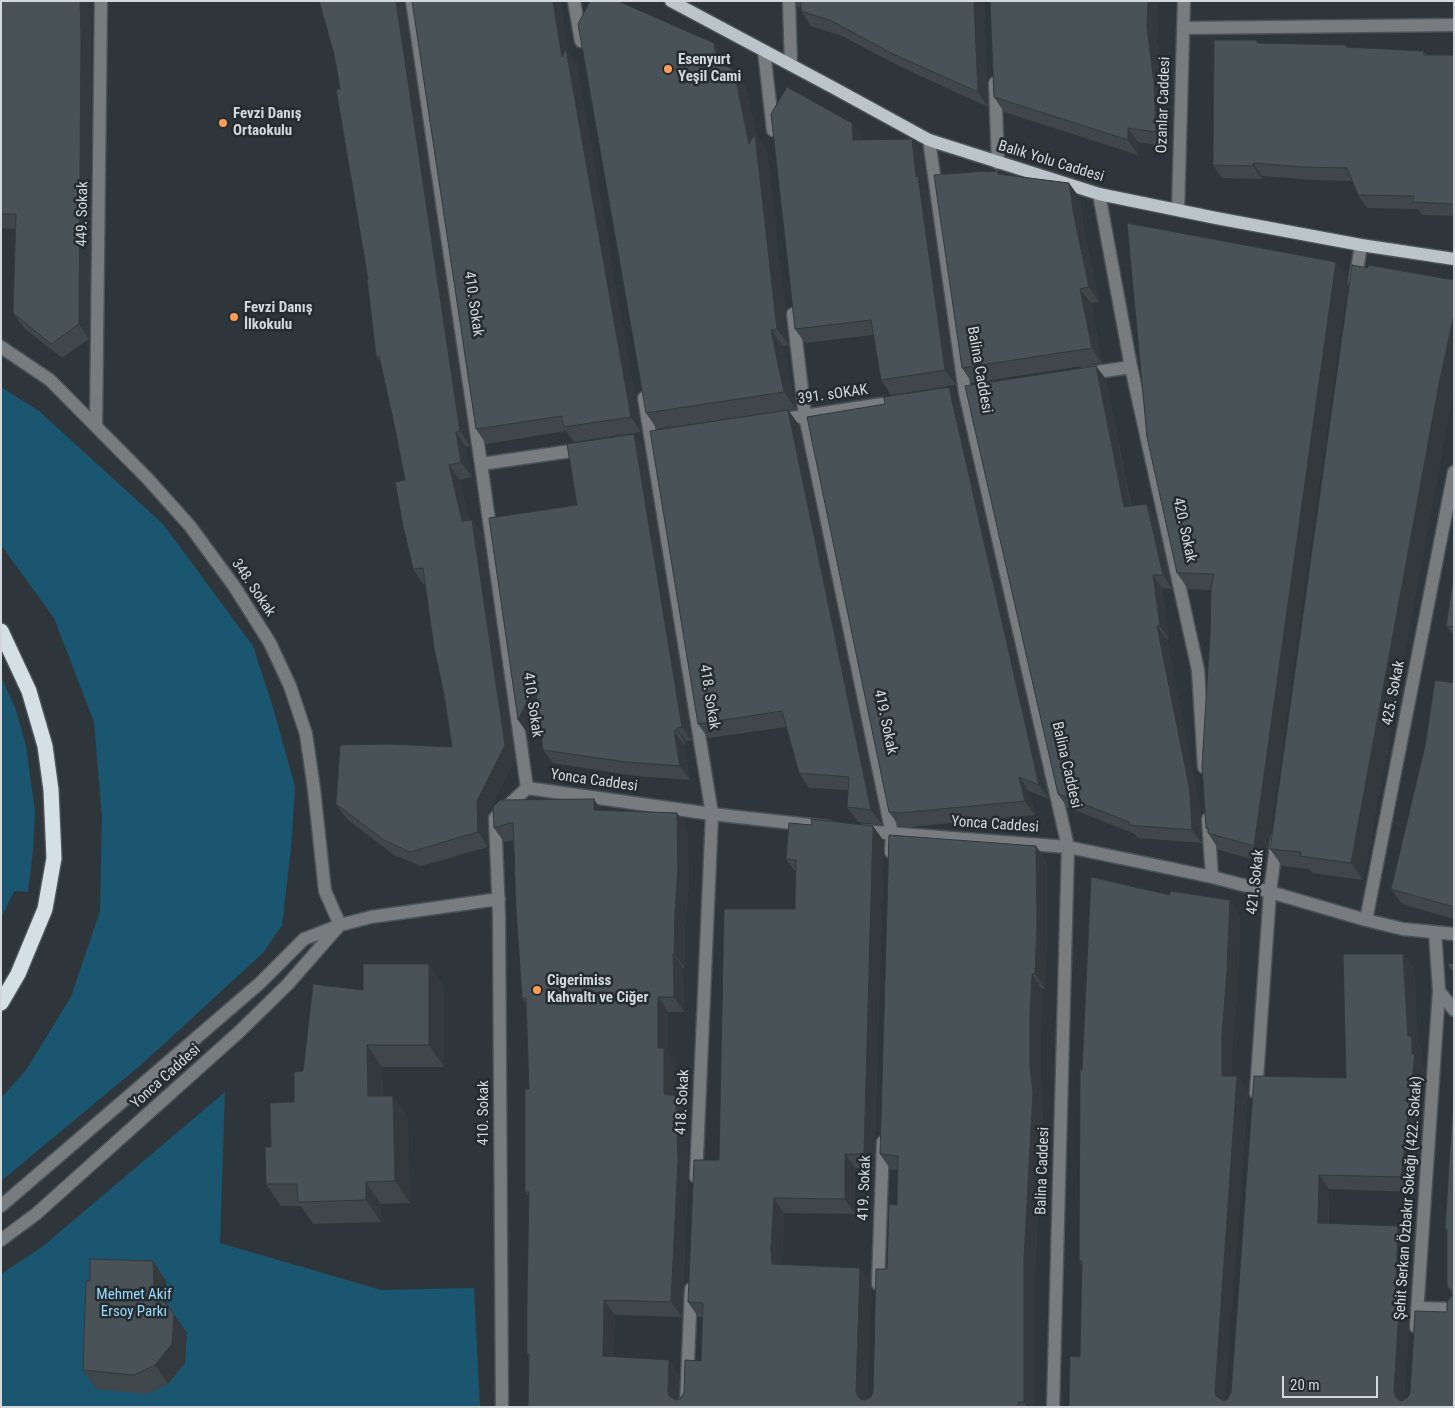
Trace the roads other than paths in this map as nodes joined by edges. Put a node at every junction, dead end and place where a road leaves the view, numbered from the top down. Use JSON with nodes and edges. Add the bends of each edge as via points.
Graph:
{"nodes":[{"id":1,"x":102,"y":1,"type":"edge"},
{"id":2,"x":412,"y":1,"type":"edge"},
{"id":3,"x":574,"y":1,"type":"edge"},
{"id":4,"x":671,"y":1,"type":"edge"},
{"id":5,"x":789,"y":1,"type":"edge"},
{"id":6,"x":1184,"y":1,"type":"edge"},
{"id":7,"x":1454,"y":25,"type":"edge"},
{"id":8,"x":1183,"y":28,"type":"junction"},
{"id":9,"x":582,"y":50,"type":"edge"},
{"id":10,"x":764,"y":51,"type":"junction"},
{"id":11,"x":791,"y":66,"type":"junction"},
{"id":12,"x":994,"y":68,"type":"edge"},
{"id":13,"x":774,"y":140,"type":"edge"},
{"id":14,"x":929,"y":140,"type":"junction"},
{"id":15,"x":998,"y":163,"type":"junction"},
{"id":16,"x":1099,"y":194,"type":"junction"},
{"id":17,"x":1178,"y":210,"type":"junction"},
{"id":18,"x":1361,"y":245,"type":"junction"},
{"id":19,"x":1454,"y":258,"type":"edge"},
{"id":20,"x":1354,"y":294,"type":"edge"},
{"id":21,"x":792,"y":297,"type":"edge"},
{"id":22,"x":1,"y":347,"type":"edge"},
{"id":23,"x":1131,"y":367,"type":"junction"},
{"id":24,"x":1072,"y":376,"type":"edge"},
{"id":25,"x":641,"y":381,"type":"edge"},
{"id":26,"x":899,"y":402,"type":"edge"},
{"id":27,"x":805,"y":416,"type":"junction"},
{"id":28,"x":766,"y":422,"type":"edge"},
{"id":29,"x":96,"y":426,"type":"junction"},
{"id":30,"x":594,"y":448,"type":"edge"},
{"id":31,"x":481,"y":464,"type":"junction"},
{"id":32,"x":1454,"y":472,"type":"edge"},
{"id":33,"x":1,"y":631,"type":"edge"},
{"id":34,"x":1205,"y":778,"type":"edge"},
{"id":35,"x":527,"y":788,"type":"junction"},
{"id":36,"x":1207,"y":808,"type":"edge"},
{"id":37,"x":712,"y":814,"type":"junction"},
{"id":38,"x":1280,"y":823,"type":"edge"},
{"id":39,"x":892,"y":834,"type":"junction"},
{"id":40,"x":1068,"y":847,"type":"junction"},
{"id":41,"x":891,"y":864,"type":"edge"},
{"id":42,"x":1212,"y":877,"type":"junction"},
{"id":43,"x":1270,"y":892,"type":"junction"},
{"id":44,"x":499,"y":899,"type":"junction"},
{"id":45,"x":1366,"y":920,"type":"junction"},
{"id":46,"x":340,"y":925,"type":"junction"},
{"id":47,"x":1435,"y":932,"type":"junction"},
{"id":48,"x":1454,"y":934,"type":"edge"},
{"id":49,"x":1439,"y":991,"type":"junction"},
{"id":50,"x":1,"y":1003,"type":"edge"},
{"id":51,"x":1454,"y":1010,"type":"edge"},
{"id":52,"x":1254,"y":1110,"type":"edge"},
{"id":53,"x":883,"y":1130,"type":"edge"},
{"id":54,"x":695,"y":1189,"type":"edge"},
{"id":55,"x":1,"y":1206,"type":"edge"},
{"id":56,"x":1,"y":1240,"type":"edge"},
{"id":57,"x":691,"y":1278,"type":"edge"},
{"id":58,"x":878,"y":1298,"type":"edge"},
{"id":59,"x":1418,"y":1308,"type":"junction"},
{"id":60,"x":1454,"y":1309,"type":"edge"},
{"id":61,"x":1416,"y":1338,"type":"edge"},
{"id":62,"x":502,"y":1407,"type":"edge"},
{"id":63,"x":686,"y":1407,"type":"edge"},
{"id":64,"x":1053,"y":1407,"type":"edge"}],
"edges":[{"from":1,"to":29,"type":"street","name":"449. Sokak"},
{"from":2,"to":31,"type":"street","name":"410. Sokak"},
{"from":3,"to":9,"type":"street"},
{"from":4,"to":10,"type":"main road","name":"Balık Yolu Caddesi"},
{"from":5,"to":11,"type":"street"},
{"from":6,"to":8,"type":"street","name":"Ozanlar Caddesi"},
{"from":7,"to":8,"type":"street"},
{"from":8,"to":17,"type":"street","name":"Ozanlar Caddesi"},
{"from":10,"to":11,"type":"main road","name":"Balık Yolu Caddesi"},
{"from":10,"to":13,"type":"street"},
{"from":11,"to":14,"type":"main road","name":"Balık Yolu Caddesi"},
{"from":12,"to":15,"type":"street"},
{"from":14,"to":15,"type":"main road","name":"Balık Yolu Caddesi"},
{"from":14,"to":40,"type":"street","name":"Balina Caddesi","via":[[965,393]]},
{"from":15,"to":16,"type":"main road","name":"Balık Yolu Caddesi"},
{"from":16,"to":17,"type":"main road","name":"Balık Yolu Caddesi"},
{"from":16,"to":23,"type":"street","name":"420. Sokak"},
{"from":17,"to":18,"type":"main road","name":"Balık Yolu Caddesi"},
{"from":18,"to":19,"type":"main road","name":"Balık Yolu Caddesi"},
{"from":18,"to":20,"type":"street"},
{"from":21,"to":27,"type":"street","name":"419. Sokak"},
{"from":22,"to":29,"type":"street","name":"348. Sokak","via":[[50,380]]},
{"from":23,"to":24,"type":"street"},
{"from":23,"to":34,"type":"street","name":"420. Sokak","via":[[1198,670]]},
{"from":25,"to":37,"type":"street","name":"418. Sokak"},
{"from":26,"to":27,"type":"street","name":"391. sOKAK"},
{"from":27,"to":28,"type":"street","name":"391. sOKAK"},
{"from":27,"to":39,"type":"street","name":"419. Sokak"},
{"from":29,"to":46,"type":"street","name":"348. Sokak","via":[[190,526],[270,643],[290,686],[306,734],[325,891]]},
{"from":30,"to":31,"type":"street"},
{"from":31,"to":35,"type":"street","name":"410. Sokak"},
{"from":32,"to":45,"type":"street","name":"425. Sokak"},
{"from":33,"to":50,"type":"highway","via":[[29,691],[45,746],[54,858],[45,909],[18,974]]},
{"from":35,"to":37,"type":"street","name":"Yonca Caddesi"},
{"from":35,"to":44,"type":"street","name":"410. Sokak","via":[[495,818]]},
{"from":36,"to":42,"type":"street"},
{"from":37,"to":39,"type":"street","name":"Yonca Caddesi"},
{"from":37,"to":54,"type":"street","name":"418. Sokak"},
{"from":38,"to":43,"type":"street","name":"421. Sokak"},
{"from":39,"to":40,"type":"street","name":"Yonca Caddesi"},
{"from":39,"to":41,"type":"street","name":"419. Sokak"},
{"from":40,"to":42,"type":"street","name":"Yonca Caddesi"},
{"from":40,"to":64,"type":"street","name":"Balina Caddesi"},
{"from":42,"to":43,"type":"street","name":"Yonca Caddesi"},
{"from":43,"to":45,"type":"street","name":"Yonca Caddesi"},
{"from":43,"to":52,"type":"street","name":"421. Sokak"},
{"from":44,"to":46,"type":"street","via":[[371,917]]},
{"from":44,"to":62,"type":"street","name":"410. Sokak"},
{"from":45,"to":47,"type":"street","name":"Yonca Caddesi","via":[[1403,929]]},
{"from":46,"to":55,"type":"street","via":[[304,938],[260,983]]},
{"from":46,"to":56,"type":"street","name":"Yonca Caddesi","via":[[288,984],[239,1032],[36,1214]]},
{"from":47,"to":48,"type":"street","name":"Yonca Caddesi"},
{"from":47,"to":49,"type":"street","name":"Şehit Serkan Özbakır Sokağı (422. Sokak)"},
{"from":49,"to":51,"type":"street"},
{"from":49,"to":59,"type":"street","name":"Şehit Serkan Özbakır Sokağı (422. Sokak)"},
{"from":53,"to":58,"type":"street","name":"419. Sokak"},
{"from":57,"to":63,"type":"street"},
{"from":59,"to":60,"type":"street"},
{"from":59,"to":61,"type":"street","name":"Şehit Serkan Özbakır Sokağı (422. Sokak)"}]}
